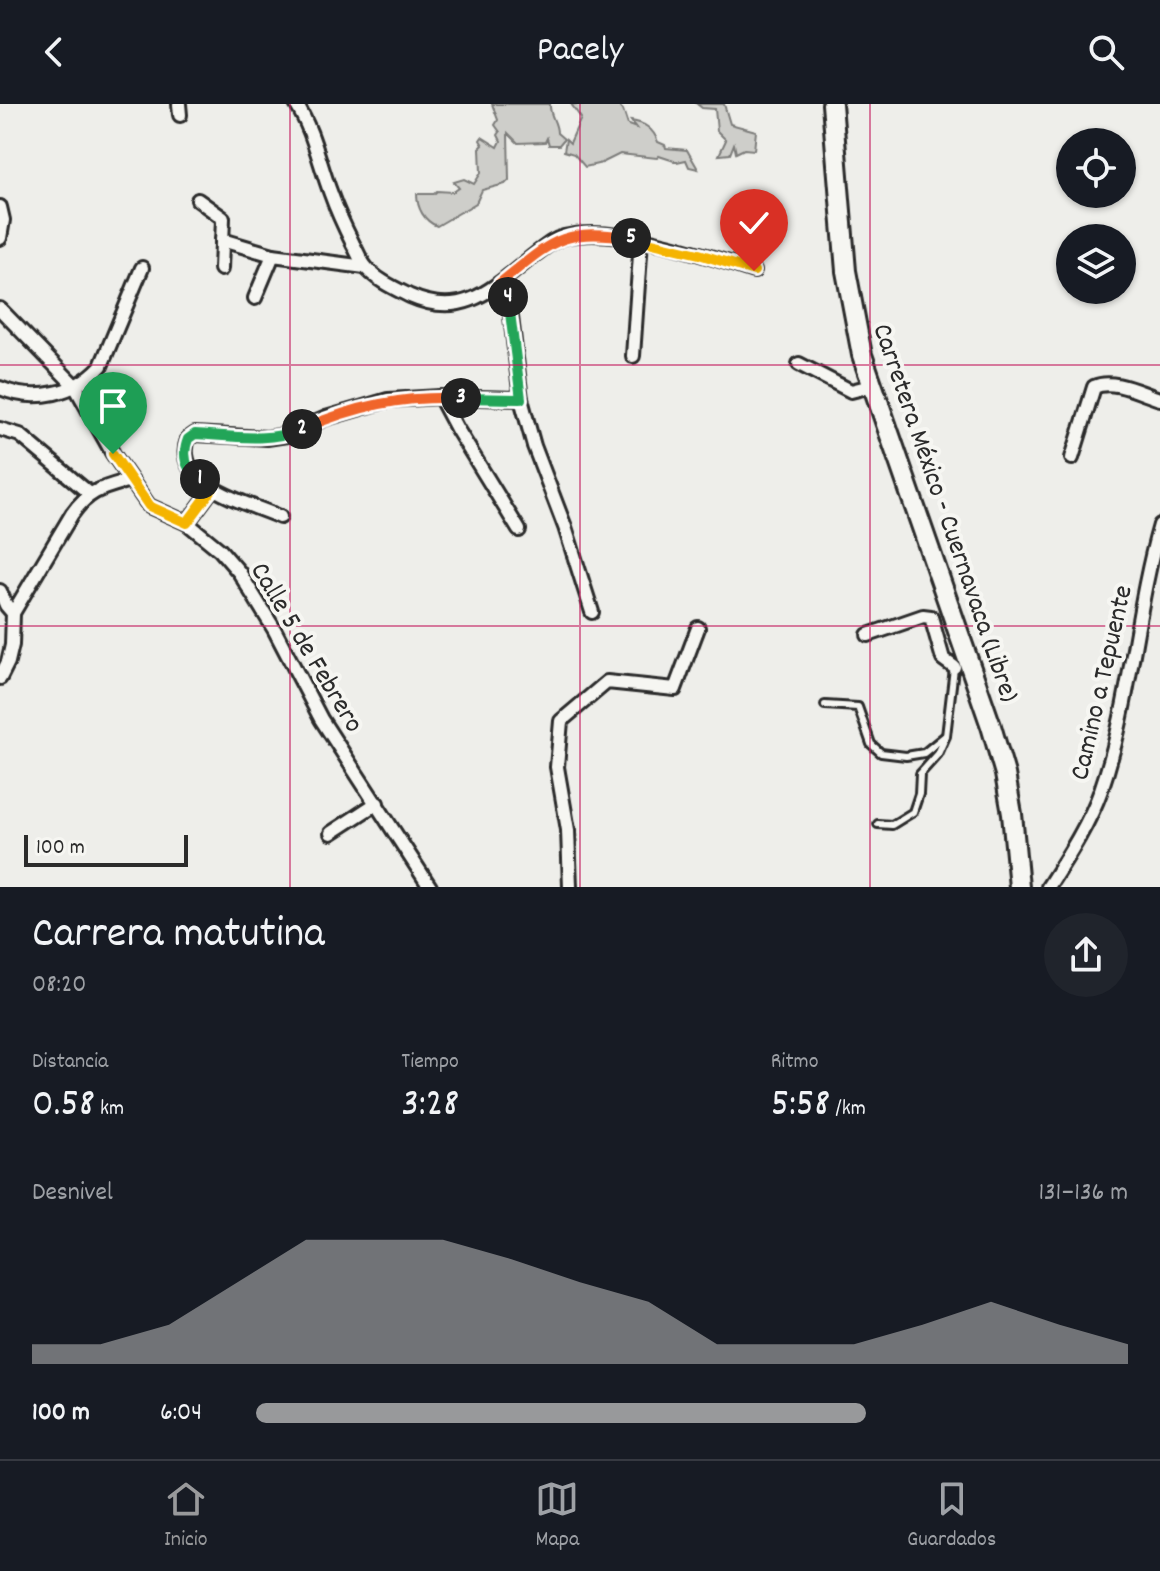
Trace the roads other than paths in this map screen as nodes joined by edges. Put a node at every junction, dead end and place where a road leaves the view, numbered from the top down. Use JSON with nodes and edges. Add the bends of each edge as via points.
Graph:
{"nodes":[{"id":1,"x":296,"y":104,"type":"edge"},
{"id":2,"x":832,"y":104,"type":"edge"},
{"id":3,"x":198,"y":200,"type":"dead end"},
{"id":4,"x":0,"y":209,"type":"edge"},
{"id":5,"x":0,"y":238,"type":"edge"},
{"id":6,"x":222,"y":240,"type":"junction"},
{"id":7,"x":641,"y":240,"type":"junction"},
{"id":8,"x":273,"y":255,"type":"junction"},
{"id":9,"x":365,"y":267,"type":"junction"},
{"id":10,"x":142,"y":268,"type":"dead end"},
{"id":11,"x":221,"y":269,"type":"dead end"},
{"id":12,"x":754,"y":271,"type":"dead end"},
{"id":13,"x":500,"y":283,"type":"junction"},
{"id":14,"x":255,"y":298,"type":"dead end"},
{"id":15,"x":0,"y":309,"type":"edge"},
{"id":16,"x":633,"y":356,"type":"dead end"},
{"id":17,"x":799,"y":364,"type":"dead end"},
{"id":18,"x":75,"y":386,"type":"junction"},
{"id":19,"x":871,"y":386,"type":"junction"},
{"id":20,"x":0,"y":388,"type":"edge"},
{"id":21,"x":440,"y":397,"type":"junction"},
{"id":22,"x":521,"y":399,"type":"junction"},
{"id":23,"x":1160,"y":399,"type":"edge"},
{"id":24,"x":0,"y":429,"type":"edge"},
{"id":25,"x":1072,"y":458,"type":"dead end"},
{"id":26,"x":130,"y":480,"type":"junction"},
{"id":27,"x":213,"y":488,"type":"junction"},
{"id":28,"x":90,"y":494,"type":"junction"},
{"id":29,"x":280,"y":517,"type":"dead end"},
{"id":30,"x":187,"y":523,"type":"junction"},
{"id":31,"x":1160,"y":525,"type":"edge"},
{"id":32,"x":519,"y":530,"type":"dead end"},
{"id":33,"x":1157,"y":548,"type":"edge"},
{"id":34,"x":0,"y":591,"type":"edge"},
{"id":35,"x":592,"y":612,"type":"dead end"},
{"id":36,"x":13,"y":613,"type":"junction"},
{"id":37,"x":957,"y":625,"type":"junction"},
{"id":38,"x":698,"y":628,"type":"dead end"},
{"id":39,"x":868,"y":635,"type":"dead end"},
{"id":40,"x":954,"y":667,"type":"junction"},
{"id":41,"x":0,"y":678,"type":"edge"},
{"id":42,"x":825,"y":705,"type":"dead end"},
{"id":43,"x":946,"y":736,"type":"junction"},
{"id":44,"x":377,"y":803,"type":"junction"},
{"id":45,"x":878,"y":824,"type":"dead end"},
{"id":46,"x":331,"y":833,"type":"dead end"},
{"id":47,"x":430,"y":887,"type":"edge"},
{"id":48,"x":570,"y":887,"type":"edge"},
{"id":49,"x":1019,"y":887,"type":"edge"},
{"id":50,"x":1048,"y":887,"type":"edge"}],
"edges":[{"from":1,"to":9,"type":"street"},
{"from":2,"to":19,"type":"main road","name":"Carretera México - Cuernavaca (Libre)","via":[[846,271]]},
{"from":3,"to":6,"type":"street","via":[[222,215]]},
{"from":4,"to":5,"type":"street"},
{"from":6,"to":8,"type":"street"},
{"from":6,"to":11,"type":"street"},
{"from":7,"to":12,"type":"street"},
{"from":7,"to":13,"type":"street","via":[[564,237]]},
{"from":7,"to":16,"type":"street"},
{"from":8,"to":9,"type":"street"},
{"from":8,"to":14,"type":"street"},
{"from":9,"to":13,"type":"street","via":[[428,304],[472,301]]},
{"from":10,"to":18,"type":"street","via":[[101,366]]},
{"from":13,"to":22,"type":"street","via":[[509,300]]},
{"from":15,"to":18,"type":"street","name":"Calle 5 de Febrero"},
{"from":17,"to":19,"type":"street","via":[[851,391]]},
{"from":18,"to":20,"type":"street","via":[[52,395],[17,395]]},
{"from":18,"to":26,"type":"street","name":"Calle 5 de Febrero"},
{"from":19,"to":37,"type":"main road","name":"Carretera México - Cuernavaca (Libre)"},
{"from":21,"to":22,"type":"street"},
{"from":21,"to":27,"type":"street","via":[[388,400],[287,435],[195,434],[188,439],[184,457],[191,473]]},
{"from":21,"to":32,"type":"street"},
{"from":22,"to":35,"type":"street"},
{"from":23,"to":25,"type":"street","via":[[1112,384],[1094,387]]},
{"from":24,"to":28,"type":"street","via":[[20,435]]},
{"from":26,"to":28,"type":"street"},
{"from":26,"to":30,"type":"street","name":"Calle 5 de Febrero","via":[[149,506]]},
{"from":27,"to":29,"type":"street"},
{"from":27,"to":30,"type":"street"},
{"from":28,"to":36,"type":"street","via":[[72,514]]},
{"from":30,"to":44,"type":"street","name":"Calle 5 de Febrero","via":[[239,572],[321,719]]},
{"from":31,"to":33,"type":"street","name":"Camino a Tepuente"},
{"from":33,"to":50,"type":"street","name":"Camino a Tepuente","via":[[1100,793]]},
{"from":34,"to":36,"type":"street"},
{"from":36,"to":41,"type":"street","via":[[12,645]]},
{"from":37,"to":40,"type":"street"},
{"from":37,"to":49,"type":"main road","name":"Carretera México - Cuernavaca (Libre)","via":[[1005,774]]},
{"from":38,"to":48,"type":"street","via":[[675,689],[607,682],[561,721],[557,767],[568,830]]},
{"from":39,"to":40,"type":"street","via":[[931,617],[943,659]]},
{"from":40,"to":43,"type":"lane"},
{"from":42,"to":43,"type":"lane","via":[[858,707],[871,744],[881,753],[924,753]]},
{"from":43,"to":45,"type":"lane","via":[[920,774],[913,812],[892,825]]},
{"from":44,"to":46,"type":"street"},
{"from":44,"to":47,"type":"street","name":"Calle 5 de Febrero"}]}
